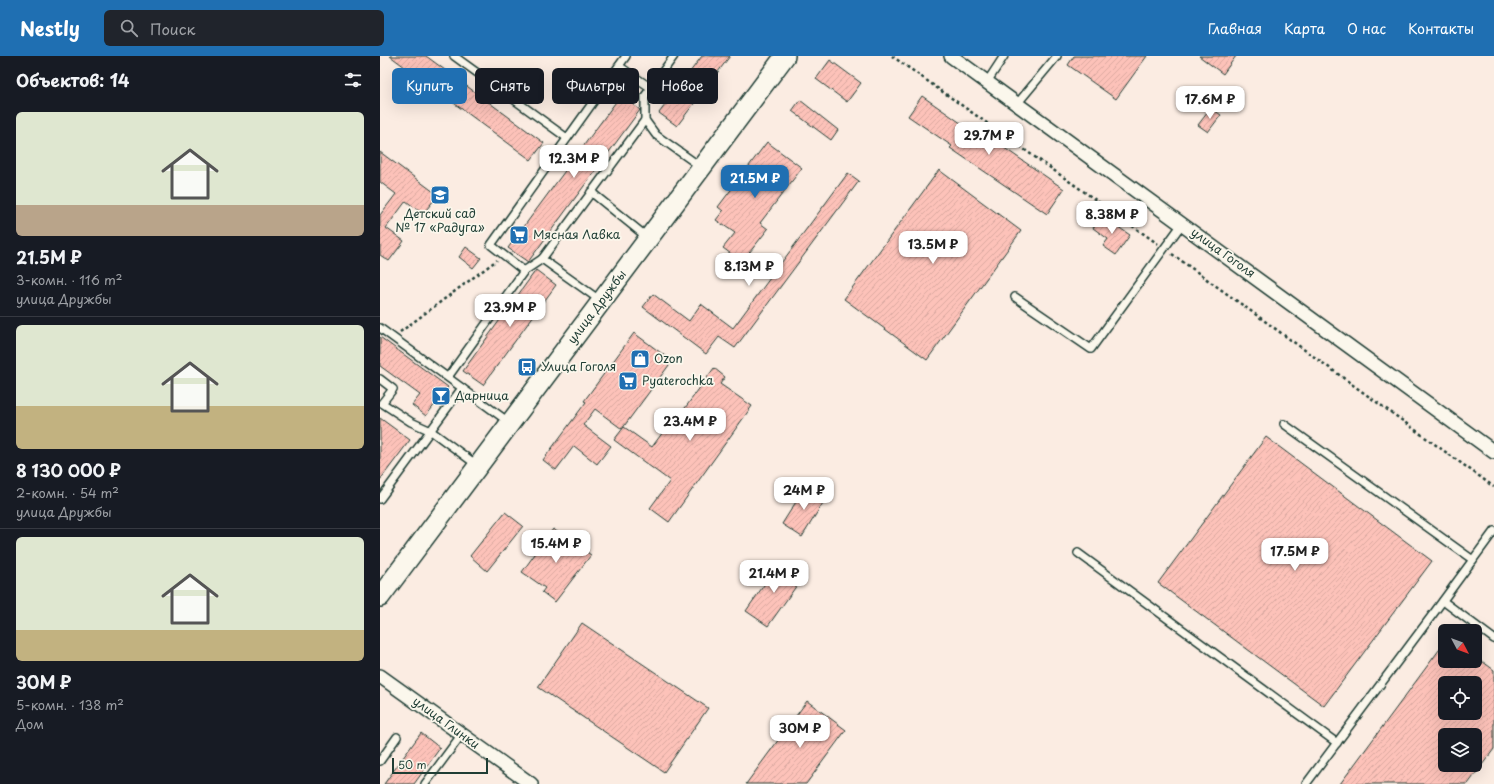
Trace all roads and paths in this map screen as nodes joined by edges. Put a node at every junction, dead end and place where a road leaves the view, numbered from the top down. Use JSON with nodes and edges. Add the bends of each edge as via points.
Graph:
{"nodes":[{"id":1,"x":454,"y":56,"type":"edge"},
{"id":2,"x":626,"y":56,"type":"edge"},
{"id":3,"x":674,"y":56,"type":"edge"},
{"id":4,"x":785,"y":56,"type":"edge"},
{"id":5,"x":892,"y":56,"type":"edge"},
{"id":6,"x":951,"y":56,"type":"edge"},
{"id":7,"x":1004,"y":56,"type":"edge"},
{"id":8,"x":1057,"y":56,"type":"edge"},
{"id":9,"x":619,"y":66,"type":"junction"},
{"id":10,"x":665,"y":68,"type":"edge"},
{"id":11,"x":986,"y":82,"type":"junction"},
{"id":12,"x":647,"y":85,"type":"edge"},
{"id":13,"x":647,"y":93,"type":"edge"},
{"id":14,"x":1016,"y":104,"type":"junction"},
{"id":15,"x":645,"y":120,"type":"junction"},
{"id":16,"x":567,"y":138,"type":"junction"},
{"id":17,"x":701,"y":168,"type":"junction"},
{"id":18,"x":591,"y":192,"type":"junction"},
{"id":19,"x":1182,"y":224,"type":"junction"},
{"id":20,"x":649,"y":238,"type":"junction"},
{"id":21,"x":1164,"y":249,"type":"junction"},
{"id":22,"x":504,"y":255,"type":"junction"},
{"id":23,"x":542,"y":260,"type":"junction"},
{"id":24,"x":524,"y":271,"type":"junction"},
{"id":25,"x":1015,"y":297,"type":"dead end"},
{"id":26,"x":601,"y":301,"type":"junction"},
{"id":27,"x":380,"y":328,"type":"edge"},
{"id":28,"x":393,"y":337,"type":"junction"},
{"id":29,"x":448,"y":377,"type":"junction"},
{"id":30,"x":380,"y":379,"type":"edge"},
{"id":31,"x":462,"y":388,"type":"junction"},
{"id":32,"x":381,"y":404,"type":"edge"},
{"id":33,"x":510,"y":423,"type":"junction"},
{"id":34,"x":1284,"y":424,"type":"dead end"},
{"id":35,"x":432,"y":431,"type":"junction"},
{"id":36,"x":1494,"y":452,"type":"edge"},
{"id":37,"x":478,"y":466,"type":"junction"},
{"id":38,"x":1494,"y":487,"type":"edge"},
{"id":39,"x":380,"y":499,"type":"edge"},
{"id":40,"x":1494,"y":531,"type":"edge"},
{"id":41,"x":1078,"y":553,"type":"dead end"},
{"id":42,"x":1473,"y":560,"type":"junction"},
{"id":43,"x":380,"y":597,"type":"edge"},
{"id":44,"x":1443,"y":601,"type":"junction"},
{"id":45,"x":1494,"y":639,"type":"edge"},
{"id":46,"x":380,"y":676,"type":"edge"},
{"id":47,"x":462,"y":734,"type":"junction"},
{"id":48,"x":397,"y":737,"type":"dead end"},
{"id":49,"x":1337,"y":743,"type":"junction"},
{"id":50,"x":380,"y":761,"type":"edge"},
{"id":51,"x":425,"y":784,"type":"edge"},
{"id":52,"x":531,"y":784,"type":"edge"},
{"id":53,"x":1306,"y":784,"type":"edge"}],
"edges":[{"from":1,"to":16,"type":"lane"},
{"from":2,"to":9,"type":"lane"},
{"from":3,"to":10,"type":"lane"},
{"from":4,"to":17,"type":"street","name":"улица Дружбы"},
{"from":5,"to":21,"type":"path"},
{"from":6,"to":11,"type":"street","name":"улица Гоголя"},
{"from":7,"to":11,"type":"lane"},
{"from":8,"to":14,"type":"lane"},
{"from":9,"to":12,"type":"lane"},
{"from":9,"to":16,"type":"lane"},
{"from":11,"to":14,"type":"street","name":"улица Гоголя"},
{"from":13,"to":15,"type":"lane"},
{"from":14,"to":19,"type":"street","name":"улица Гоголя"},
{"from":15,"to":17,"type":"lane","via":[[656,136]]},
{"from":15,"to":18,"type":"lane"},
{"from":16,"to":22,"type":"lane","via":[[490,245]]},
{"from":17,"to":20,"type":"street","name":"улица Дружбы"},
{"from":18,"to":20,"type":"lane"},
{"from":18,"to":23,"type":"lane"},
{"from":19,"to":21,"type":"lane"},
{"from":19,"to":36,"type":"street","name":"улица Гоголя"},
{"from":20,"to":26,"type":"street","name":"улица Дружбы"},
{"from":21,"to":25,"type":"lane","via":[[1091,349]]},
{"from":21,"to":38,"type":"path"},
{"from":22,"to":24,"type":"lane"},
{"from":22,"to":28,"type":"path"},
{"from":23,"to":24,"type":"lane"},
{"from":23,"to":26,"type":"lane"},
{"from":24,"to":29,"type":"lane"},
{"from":26,"to":33,"type":"street","name":"улица Дружбы"},
{"from":27,"to":28,"type":"lane"},
{"from":28,"to":29,"type":"lane"},
{"from":29,"to":31,"type":"lane"},
{"from":30,"to":32,"type":"lane","via":[[393,389]]},
{"from":31,"to":33,"type":"lane"},
{"from":31,"to":35,"type":"lane"},
{"from":32,"to":35,"type":"lane"},
{"from":33,"to":37,"type":"street","name":"улица Дружбы"},
{"from":34,"to":42,"type":"lane"},
{"from":35,"to":37,"type":"lane"},
{"from":35,"to":39,"type":"lane"},
{"from":37,"to":43,"type":"street","name":"улица Дружбы"},
{"from":40,"to":42,"type":"lane"},
{"from":41,"to":49,"type":"lane"},
{"from":42,"to":44,"type":"lane"},
{"from":44,"to":45,"type":"lane"},
{"from":44,"to":49,"type":"lane"},
{"from":46,"to":47,"type":"street","name":"улица Глинки"},
{"from":47,"to":51,"type":"lane"},
{"from":47,"to":52,"type":"street","name":"улица Глинки"},
{"from":48,"to":50,"type":"lane"},
{"from":49,"to":53,"type":"lane"}]}
